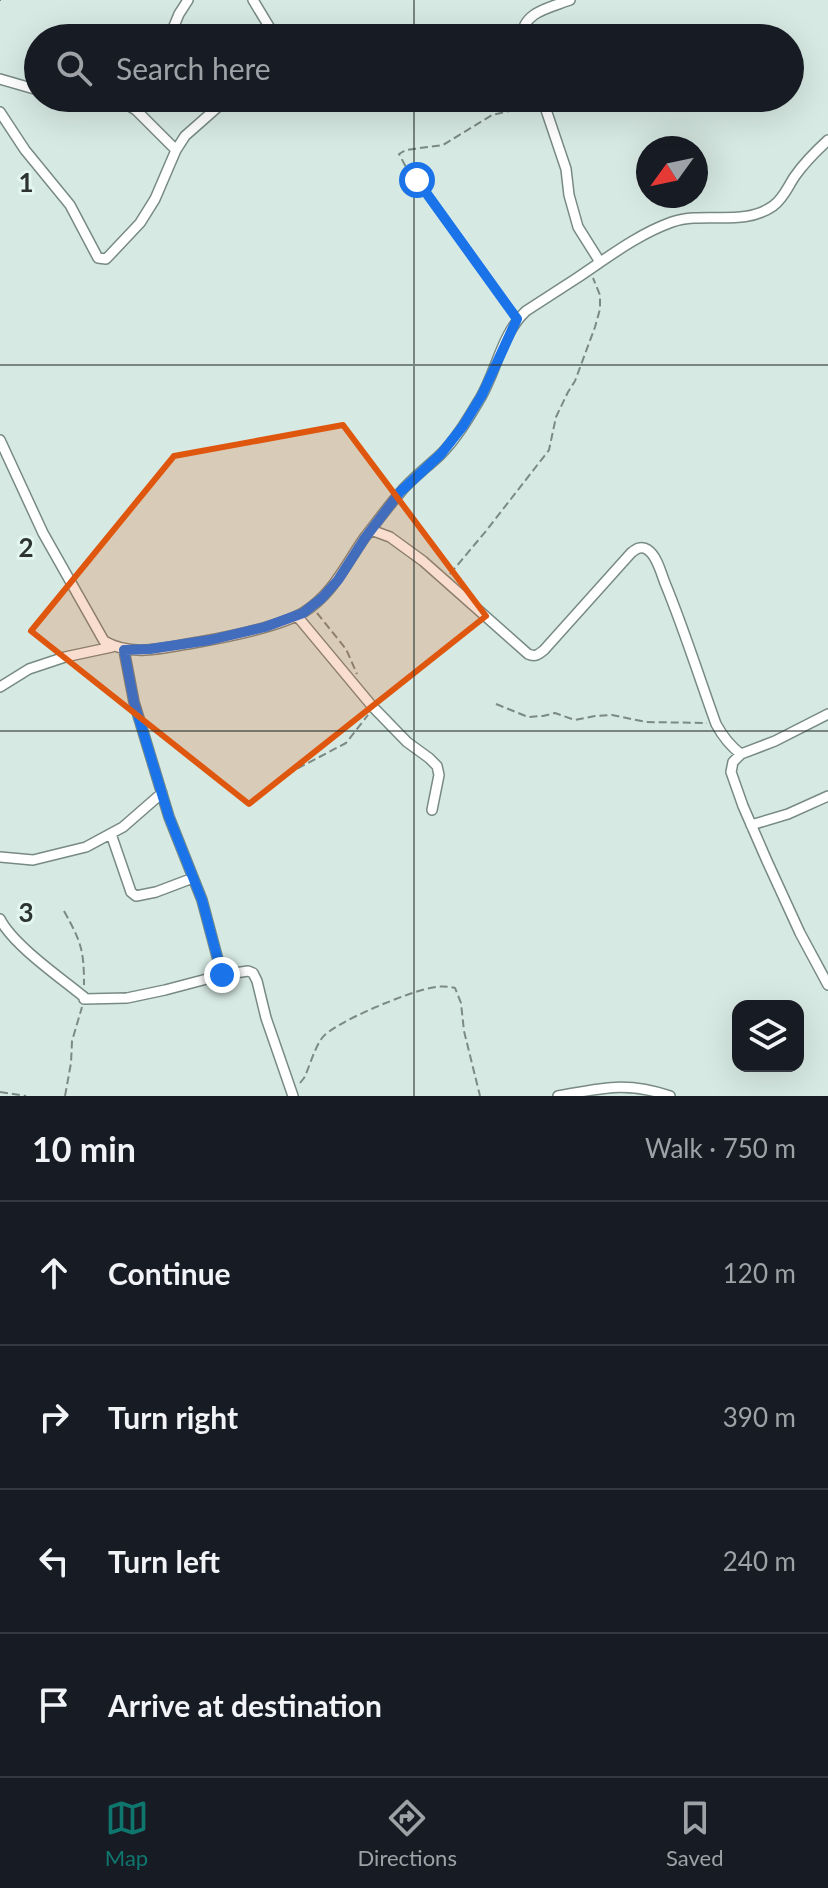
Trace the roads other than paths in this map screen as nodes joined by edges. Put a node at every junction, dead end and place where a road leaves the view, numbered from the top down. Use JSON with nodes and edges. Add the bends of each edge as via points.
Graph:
{"nodes":[{"id":1,"x":188,"y":0,"type":"edge"},
{"id":2,"x":253,"y":0,"type":"edge"},
{"id":3,"x":570,"y":0,"type":"edge"},
{"id":4,"x":175,"y":24,"type":"edge"},
{"id":5,"x":268,"y":24,"type":"edge"},
{"id":6,"x":524,"y":24,"type":"edge"},
{"id":7,"x":0,"y":79,"type":"edge"},
{"id":8,"x":24,"y":86,"type":"edge"},
{"id":9,"x":0,"y":112,"type":"edge"},
{"id":10,"x":138,"y":112,"type":"edge"},
{"id":11,"x":212,"y":112,"type":"edge"},
{"id":12,"x":546,"y":112,"type":"edge"},
{"id":13,"x":828,"y":140,"type":"edge"},
{"id":14,"x":176,"y":150,"type":"junction"},
{"id":15,"x":600,"y":262,"type":"junction"},
{"id":16,"x":0,"y":440,"type":"edge"},
{"id":17,"x":385,"y":511,"type":"junction"},
{"id":18,"x":371,"y":530,"type":"junction"},
{"id":19,"x":387,"y":535,"type":"junction"},
{"id":20,"x":297,"y":616,"type":"junction"},
{"id":21,"x":118,"y":648,"type":"junction"},
{"id":22,"x":0,"y":687,"type":"edge"},
{"id":23,"x":828,"y":714,"type":"edge"},
{"id":24,"x":741,"y":754,"type":"junction"},
{"id":25,"x":162,"y":793,"type":"junction"},
{"id":26,"x":828,"y":796,"type":"edge"},
{"id":27,"x":432,"y":810,"type":"dead end"},
{"id":28,"x":751,"y":825,"type":"junction"},
{"id":29,"x":111,"y":834,"type":"junction"},
{"id":30,"x":0,"y":857,"type":"edge"},
{"id":31,"x":193,"y":878,"type":"junction"},
{"id":32,"x":0,"y":919,"type":"edge"},
{"id":33,"x":222,"y":975,"type":"junction"},
{"id":34,"x":828,"y":985,"type":"edge"},
{"id":35,"x":292,"y":1094,"type":"edge"},
{"id":36,"x":558,"y":1096,"type":"edge"},
{"id":37,"x":670,"y":1096,"type":"edge"}],
"edges":[{"from":1,"to":4,"type":"street"},
{"from":2,"to":5,"type":"street"},
{"from":3,"to":6,"type":"street"},
{"from":7,"to":8,"type":"street"},
{"from":9,"to":14,"type":"street","via":[[70,205],[98,258],[110,256],[140,223]]},
{"from":10,"to":14,"type":"street"},
{"from":11,"to":14,"type":"street"},
{"from":12,"to":15,"type":"street","via":[[578,227]]},
{"from":13,"to":15,"type":"street","via":[[773,206],[754,215],[674,221]]},
{"from":15,"to":17,"type":"street","via":[[517,319],[463,426]]},
{"from":16,"to":21,"type":"street","via":[[98,634]]},
{"from":17,"to":18,"type":"street"},
{"from":17,"to":19,"type":"street"},
{"from":18,"to":19,"type":"street"},
{"from":18,"to":20,"type":"street","via":[[338,580]]},
{"from":19,"to":24,"type":"street","via":[[533,656],[631,553],[650,551],[681,621],[716,724]]},
{"from":20,"to":21,"type":"street","via":[[210,640]]},
{"from":20,"to":27,"type":"street","via":[[372,706],[437,766]]},
{"from":21,"to":22,"type":"street","via":[[65,657],[29,669]]},
{"from":21,"to":25,"type":"street"},
{"from":23,"to":24,"type":"street"},
{"from":24,"to":28,"type":"street","via":[[731,772]]},
{"from":25,"to":29,"type":"street"},
{"from":25,"to":31,"type":"street"},
{"from":26,"to":28,"type":"street"},
{"from":28,"to":34,"type":"street"},
{"from":29,"to":30,"type":"street","via":[[86,847],[33,860]]},
{"from":29,"to":31,"type":"street","via":[[136,896]]},
{"from":31,"to":33,"type":"street"},
{"from":32,"to":33,"type":"street","via":[[17,941],[84,998],[127,998]]},
{"from":33,"to":35,"type":"street","via":[[253,973]]},
{"from":36,"to":37,"type":"street","via":[[617,1086]]}]}
